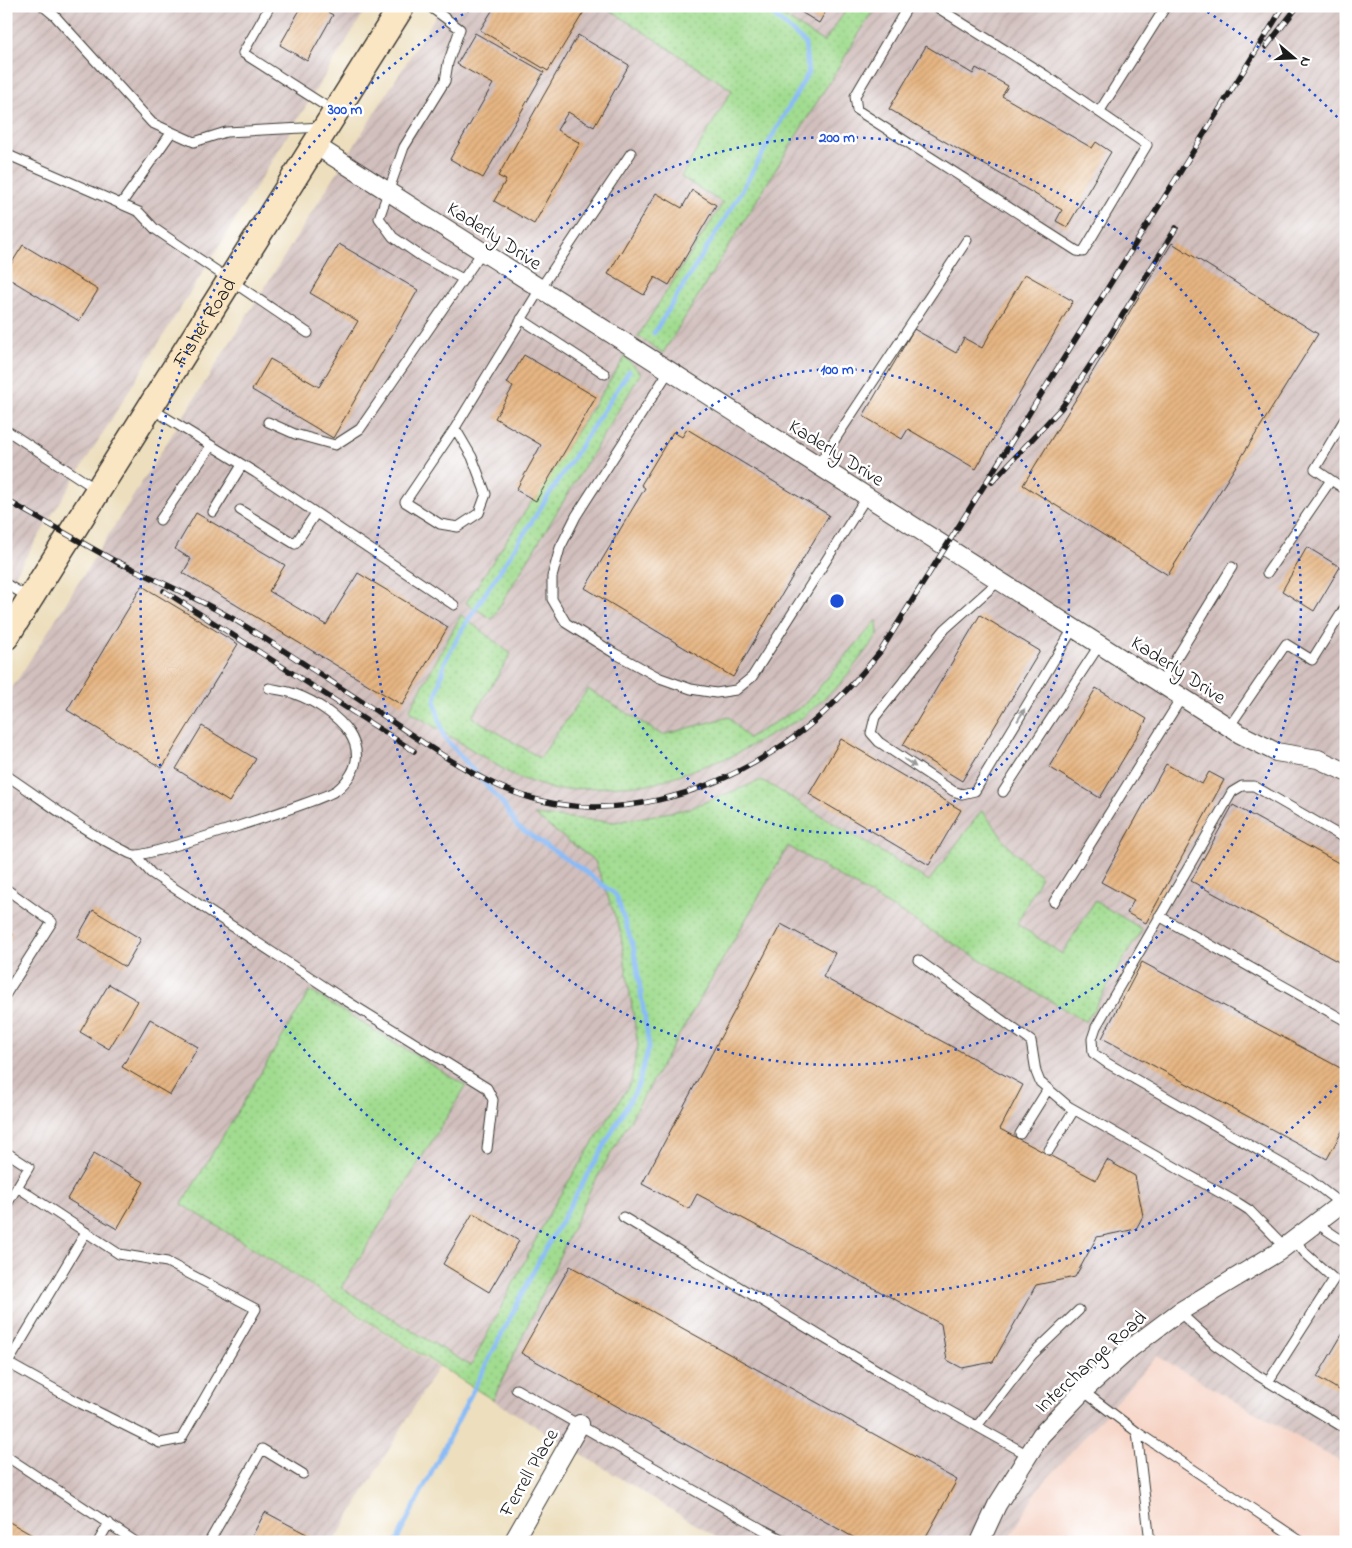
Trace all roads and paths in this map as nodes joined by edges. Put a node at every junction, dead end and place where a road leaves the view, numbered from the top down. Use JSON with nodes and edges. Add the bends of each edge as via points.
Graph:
{"nodes":[{"id":1,"x":43,"y":6,"type":"edge"},
{"id":2,"x":270,"y":6,"type":"edge"},
{"id":3,"x":429,"y":6,"type":"edge"},
{"id":4,"x":908,"y":6,"type":"edge"},
{"id":5,"x":935,"y":6,"type":"edge"},
{"id":6,"x":1166,"y":6,"type":"edge"},
{"id":7,"x":397,"y":8,"type":"edge"},
{"id":8,"x":1098,"y":112,"type":"junction"},
{"id":9,"x":325,"y":128,"type":"junction"},
{"id":10,"x":171,"y":133,"type":"junction"},
{"id":11,"x":631,"y":153,"type":"dead end"},
{"id":12,"x":6,"y":154,"type":"edge"},
{"id":13,"x":388,"y":192,"type":"junction"},
{"id":14,"x":120,"y":204,"type":"junction"},
{"id":15,"x":967,"y":240,"type":"dead end"},
{"id":16,"x":482,"y":252,"type":"junction"},
{"id":17,"x":464,"y":279,"type":"junction"},
{"id":18,"x":230,"y":282,"type":"junction"},
{"id":19,"x":540,"y":289,"type":"junction"},
{"id":20,"x":521,"y":319,"type":"junction"},
{"id":21,"x":308,"y":333,"type":"dead end"},
{"id":22,"x":669,"y":371,"type":"junction"},
{"id":23,"x":605,"y":374,"type":"dead end"},
{"id":24,"x":150,"y":408,"type":"junction"},
{"id":25,"x":1346,"y":417,"type":"edge"},
{"id":26,"x":268,"y":422,"type":"dead end"},
{"id":27,"x":455,"y":428,"type":"junction"},
{"id":28,"x":6,"y":430,"type":"edge"},
{"id":29,"x":211,"y":446,"type":"junction"},
{"id":30,"x":242,"y":465,"type":"junction"},
{"id":31,"x":818,"y":465,"type":"junction"},
{"id":32,"x":1331,"y":480,"type":"junction"},
{"id":33,"x":1346,"y":490,"type":"edge"},
{"id":34,"x":98,"y":491,"type":"junction"},
{"id":35,"x":867,"y":496,"type":"junction"},
{"id":36,"x":240,"y":510,"type":"dead end"},
{"id":37,"x":213,"y":512,"type":"dead end"},
{"id":38,"x":316,"y":513,"type":"junction"},
{"id":39,"x":160,"y":520,"type":"dead end"},
{"id":40,"x":1232,"y":567,"type":"dead end"},
{"id":41,"x":1268,"y":573,"type":"dead end"},
{"id":42,"x":1000,"y":580,"type":"junction"},
{"id":43,"x":6,"y":584,"type":"edge"},
{"id":44,"x":30,"y":599,"type":"junction"},
{"id":45,"x":454,"y":605,"type":"dead end"},
{"id":46,"x":1346,"y":606,"type":"edge"},
{"id":47,"x":1074,"y":627,"type":"junction"},
{"id":48,"x":6,"y":636,"type":"edge"},
{"id":49,"x":1100,"y":644,"type":"junction"},
{"id":50,"x":1161,"y":683,"type":"junction"},
{"id":51,"x":269,"y":688,"type":"dead end"},
{"id":52,"x":1182,"y":697,"type":"junction"},
{"id":53,"x":1230,"y":727,"type":"junction"},
{"id":54,"x":1346,"y":772,"type":"edge"},
{"id":55,"x":6,"y":775,"type":"edge"},
{"id":56,"x":1003,"y":792,"type":"dead end"},
{"id":57,"x":1346,"y":839,"type":"edge"},
{"id":58,"x":136,"y":856,"type":"junction"},
{"id":59,"x":6,"y":889,"type":"edge"},
{"id":60,"x":1054,"y":902,"type":"dead end"},
{"id":61,"x":1159,"y":916,"type":"junction"},
{"id":62,"x":918,"y":960,"type":"dead end"},
{"id":63,"x":6,"y":994,"type":"edge"},
{"id":64,"x":1346,"y":1021,"type":"edge"},
{"id":65,"x":1048,"y":1089,"type":"junction"},
{"id":66,"x":1074,"y":1110,"type":"junction"},
{"id":67,"x":1020,"y":1134,"type":"dead end"},
{"id":68,"x":487,"y":1149,"type":"dead end"},
{"id":69,"x":1049,"y":1150,"type":"dead end"},
{"id":70,"x":6,"y":1152,"type":"edge"},
{"id":71,"x":17,"y":1187,"type":"junction"},
{"id":72,"x":1344,"y":1202,"type":"edge"},
{"id":73,"x":6,"y":1206,"type":"edge"},
{"id":74,"x":623,"y":1218,"type":"dead end"},
{"id":75,"x":1316,"y":1223,"type":"junction"},
{"id":76,"x":86,"y":1232,"type":"junction"},
{"id":77,"x":1289,"y":1243,"type":"junction"},
{"id":78,"x":1346,"y":1243,"type":"edge"},
{"id":79,"x":1079,"y":1310,"type":"dead end"},
{"id":80,"x":1179,"y":1312,"type":"junction"},
{"id":81,"x":7,"y":1362,"type":"edge"},
{"id":82,"x":1268,"y":1382,"type":"junction"},
{"id":83,"x":516,"y":1389,"type":"dead end"},
{"id":84,"x":1084,"y":1391,"type":"junction"},
{"id":85,"x":580,"y":1424,"type":"junction"},
{"id":86,"x":977,"y":1426,"type":"junction"},
{"id":87,"x":1346,"y":1429,"type":"edge"},
{"id":88,"x":1136,"y":1432,"type":"junction"},
{"id":89,"x":1028,"y":1455,"type":"junction"},
{"id":90,"x":6,"y":1456,"type":"edge"},
{"id":91,"x":303,"y":1474,"type":"dead end"},
{"id":92,"x":109,"y":1524,"type":"junction"},
{"id":93,"x":98,"y":1542,"type":"edge"},
{"id":94,"x":136,"y":1542,"type":"edge"},
{"id":95,"x":209,"y":1542,"type":"edge"},
{"id":96,"x":514,"y":1542,"type":"edge"},
{"id":97,"x":787,"y":1542,"type":"edge"},
{"id":98,"x":980,"y":1542,"type":"edge"},
{"id":99,"x":1050,"y":1542,"type":"edge"},
{"id":100,"x":1064,"y":1542,"type":"edge"},
{"id":101,"x":1150,"y":1542,"type":"edge"},
{"id":102,"x":1302,"y":1542,"type":"edge"}],
"edges":[{"from":1,"to":10,"type":"lane","via":[[152,123]]},
{"from":2,"to":9,"type":"lane","via":[[243,54]]},
{"from":3,"to":13,"type":"lane","via":[[460,29],[445,81],[404,147]]},
{"from":4,"to":8,"type":"lane","via":[[855,96],[858,110],[1077,251],[1084,252],[1147,145]]},
{"from":5,"to":8,"type":"lane","via":[[1046,75]]},
{"from":6,"to":8,"type":"lane"},
{"from":7,"to":9,"type":"main road","name":"Fisher Road"},
{"from":9,"to":10,"type":"lane","via":[[226,132],[194,142]]},
{"from":9,"to":13,"type":"street","name":"Kaderly Drive"},
{"from":9,"to":18,"type":"main road","name":"Fisher Road"},
{"from":10,"to":14,"type":"lane"},
{"from":11,"to":19,"type":"lane"},
{"from":12,"to":14,"type":"lane"},
{"from":13,"to":16,"type":"street","name":"Kaderly Drive"},
{"from":13,"to":17,"type":"lane","via":[[379,218],[393,237]]},
{"from":14,"to":18,"type":"lane","via":[[139,212],[155,229]]},
{"from":15,"to":31,"type":"lane"},
{"from":16,"to":17,"type":"lane"},
{"from":16,"to":19,"type":"street","name":"Kaderly Drive"},
{"from":17,"to":26,"type":"lane","via":[[360,429],[335,445],[295,434]]},
{"from":18,"to":21,"type":"lane"},
{"from":18,"to":24,"type":"main road","name":"Fisher Road"},
{"from":19,"to":20,"type":"lane"},
{"from":19,"to":22,"type":"street","name":"Kaderly Drive"},
{"from":20,"to":23,"type":"lane"},
{"from":20,"to":27,"type":"lane"},
{"from":22,"to":31,"type":"street","name":"Kaderly Drive"},
{"from":22,"to":35,"type":"lane","via":[[576,516],[560,548],[552,577],[552,600],[566,623],[660,678],[716,693],[736,690],[752,677]]},
{"from":24,"to":29,"type":"lane"},
{"from":24,"to":34,"type":"main road","name":"Fisher Road"},
{"from":25,"to":32,"type":"lane","via":[[1315,469]]},
{"from":27,"to":27,"type":"lane","via":[[472,457],[486,494],[479,513],[458,527],[440,524],[405,502]]},
{"from":28,"to":34,"type":"lane"},
{"from":29,"to":30,"type":"lane"},
{"from":29,"to":39,"type":"lane"},
{"from":30,"to":37,"type":"lane"},
{"from":30,"to":38,"type":"lane"},
{"from":31,"to":35,"type":"street","name":"Kaderly Drive"},
{"from":32,"to":33,"type":"lane"},
{"from":32,"to":41,"type":"lane"},
{"from":34,"to":44,"type":"main road","name":"Fisher Road"},
{"from":35,"to":42,"type":"street","name":"Kaderly Drive"},
{"from":36,"to":38,"type":"lane","via":[[295,544]]},
{"from":38,"to":45,"type":"lane"},
{"from":40,"to":50,"type":"lane"},
{"from":42,"to":47,"type":"street","name":"Kaderly Drive"},
{"from":42,"to":47,"type":"lane","one_way":true,"via":[[944,629],[875,717],[872,734],[879,742],[953,792],[962,794],[975,790]]},
{"from":43,"to":44,"type":"lane"},
{"from":44,"to":48,"type":"main road","name":"Fisher Road"},
{"from":46,"to":53,"type":"lane","via":[[1312,660],[1286,644]]},
{"from":47,"to":49,"type":"street","name":"Kaderly Drive"},
{"from":49,"to":50,"type":"street","name":"Kaderly Drive"},
{"from":49,"to":56,"type":"lane"},
{"from":50,"to":52,"type":"street","name":"Kaderly Drive"},
{"from":51,"to":58,"type":"lane","via":[[312,702],[346,727],[357,745],[355,766],[336,791],[166,850]]},
{"from":52,"to":53,"type":"street","name":"Kaderly Drive"},
{"from":52,"to":60,"type":"lane"},
{"from":53,"to":54,"type":"street","name":"Kaderly Drive","via":[[1276,752],[1318,759]]},
{"from":55,"to":58,"type":"lane","via":[[107,842]]},
{"from":57,"to":61,"type":"lane","via":[[1254,786],[1242,786],[1232,792]]},
{"from":58,"to":68,"type":"lane","via":[[152,873],[486,1088],[493,1100]]},
{"from":59,"to":63,"type":"lane","via":[[52,922]]},
{"from":61,"to":64,"type":"lane"},
{"from":61,"to":72,"type":"lane","via":[[1096,1027],[1092,1039],[1093,1052]]},
{"from":62,"to":65,"type":"lane","via":[[1031,1040],[1036,1072]]},
{"from":65,"to":66,"type":"lane"},
{"from":65,"to":67,"type":"lane"},
{"from":66,"to":69,"type":"lane"},
{"from":66,"to":77,"type":"lane","via":[[1238,1203]]},
{"from":70,"to":71,"type":"lane","via":[[29,1167]]},
{"from":71,"to":73,"type":"lane"},
{"from":71,"to":76,"type":"lane"},
{"from":72,"to":75,"type":"street","name":"Interchange Road"},
{"from":74,"to":86,"type":"lane"},
{"from":75,"to":77,"type":"street","name":"Interchange Road"},
{"from":75,"to":78,"type":"lane"},
{"from":76,"to":81,"type":"lane"},
{"from":76,"to":81,"type":"lane","via":[[119,1254],[167,1262],[256,1310],[181,1439],[160,1443]]},
{"from":77,"to":80,"type":"street","name":"Interchange Road"},
{"from":77,"to":82,"type":"lane","via":[[1334,1279]]},
{"from":79,"to":86,"type":"lane","via":[[1032,1355]]},
{"from":80,"to":82,"type":"lane","via":[[1214,1344]]},
{"from":80,"to":84,"type":"street","name":"Interchange Road","via":[[1131,1348]]},
{"from":82,"to":87,"type":"lane"},
{"from":83,"to":85,"type":"lane"},
{"from":84,"to":88,"type":"lane"},
{"from":84,"to":89,"type":"street","name":"Interchange Road","via":[[1041,1435]]},
{"from":85,"to":96,"type":"street","name":"Ferrell Place"},
{"from":85,"to":97,"type":"lane"},
{"from":86,"to":89,"type":"lane"},
{"from":88,"to":101,"type":"lane"},
{"from":88,"to":102,"type":"lane"},
{"from":89,"to":98,"type":"street","name":"Interchange Road","via":[[997,1505]]},
{"from":90,"to":92,"type":"lane"},
{"from":91,"to":95,"type":"lane","via":[[262,1449]]},
{"from":92,"to":93,"type":"lane"},
{"from":92,"to":94,"type":"lane"},
{"from":99,"to":100,"type":"lane"}]}
